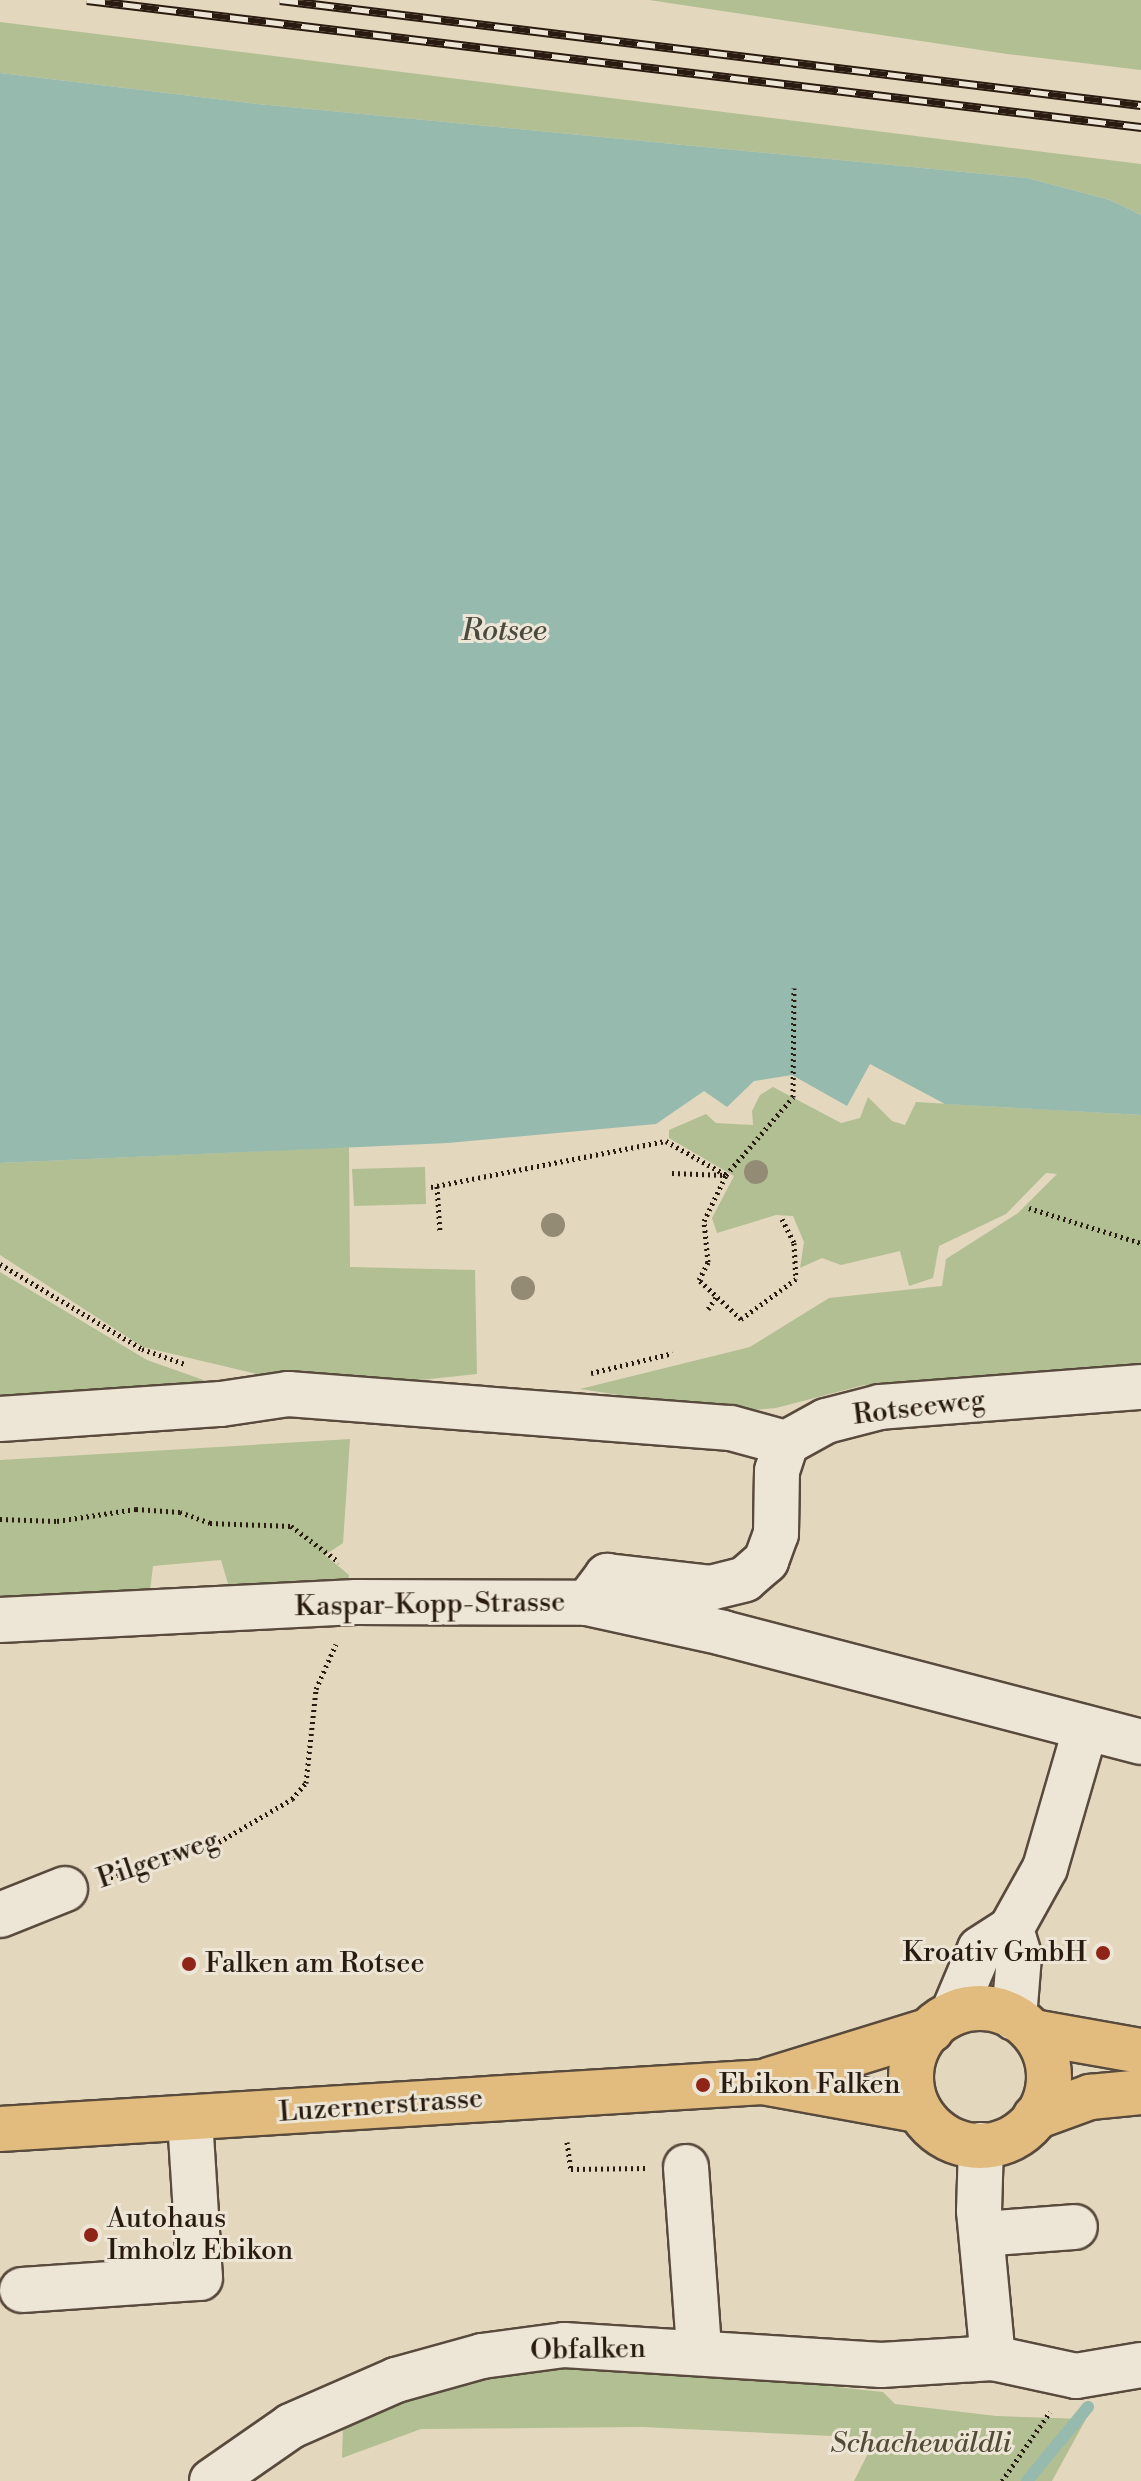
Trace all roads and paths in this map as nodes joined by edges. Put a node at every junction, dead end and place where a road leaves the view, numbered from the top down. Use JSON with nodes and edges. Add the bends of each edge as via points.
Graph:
{"nodes":[{"id":1,"x":794,"y":988,"type":"dead end"},
{"id":2,"x":672,"y":1173,"type":"dead end"},
{"id":3,"x":726,"y":1175,"type":"junction"},
{"id":4,"x":1029,"y":1208,"type":"dead end"},
{"id":5,"x":782,"y":1219,"type":"dead end"},
{"id":6,"x":440,"y":1232,"type":"dead end"},
{"id":7,"x":1141,"y":1243,"type":"edge"},
{"id":8,"x":0,"y":1264,"type":"edge"},
{"id":9,"x":716,"y":1297,"type":"junction"},
{"id":10,"x":708,"y":1309,"type":"dead end"},
{"id":11,"x":199,"y":1368,"type":"dead end"},
{"id":12,"x":1141,"y":1387,"type":"edge"},
{"id":13,"x":0,"y":1419,"type":"edge"},
{"id":14,"x":786,"y":1443,"type":"junction"},
{"id":15,"x":0,"y":1519,"type":"edge"},
{"id":16,"x":356,"y":1602,"type":"junction"},
{"id":17,"x":587,"y":1603,"type":"junction"},
{"id":18,"x":0,"y":1620,"type":"edge"},
{"id":19,"x":1085,"y":1730,"type":"junction"},
{"id":20,"x":1141,"y":1742,"type":"edge"},
{"id":21,"x":65,"y":1889,"type":"joint"},
{"id":22,"x":0,"y":1915,"type":"edge"},
{"id":23,"x":1011,"y":1929,"type":"junction"},
{"id":24,"x":942,"y":2021,"type":"junction"},
{"id":25,"x":1024,"y":2025,"type":"junction"},
{"id":26,"x":1141,"y":2051,"type":"edge"},
{"id":27,"x":763,"y":2082,"type":"junction"},
{"id":28,"x":1141,"y":2092,"type":"edge"},
{"id":29,"x":917,"y":2110,"type":"junction"},
{"id":30,"x":1035,"y":2117,"type":"junction"},
{"id":31,"x":190,"y":2118,"type":"junction"},
{"id":32,"x":0,"y":2129,"type":"edge"},
{"id":33,"x":567,"y":2142,"type":"dead end"},
{"id":34,"x":981,"y":2145,"type":"junction"},
{"id":35,"x":686,"y":2167,"type":"joint"},
{"id":36,"x":1075,"y":2227,"type":"dead end"},
{"id":37,"x":982,"y":2234,"type":"junction"},
{"id":38,"x":22,"y":2290,"type":"dead end"},
{"id":39,"x":699,"y":2350,"type":"junction"},
{"id":40,"x":993,"y":2358,"type":"junction"},
{"id":41,"x":1141,"y":2365,"type":"edge"},
{"id":42,"x":1020,"y":2452,"type":"dead end"},
{"id":43,"x":212,"y":2481,"type":"edge"},
{"id":44,"x":1002,"y":2481,"type":"edge"}],
"edges":[{"from":1,"to":3,"type":"path","via":[[793,1097]]},
{"from":2,"to":3,"type":"path"},
{"from":3,"to":6,"type":"path","via":[[666,1141],[434,1187]]},
{"from":3,"to":9,"type":"path","via":[[704,1221],[708,1262],[699,1280]]},
{"from":4,"to":7,"type":"path"},
{"from":5,"to":9,"type":"path","via":[[794,1243],[796,1279],[741,1319]]},
{"from":8,"to":11,"type":"path","via":[[142,1349]]},
{"from":9,"to":10,"type":"path"},
{"from":12,"to":14,"type":"street","name":"Rotseeweg","via":[[880,1407],[826,1421]]},
{"from":13,"to":14,"type":"street","via":[[221,1404],[288,1394],[701,1425]]},
{"from":14,"to":17,"type":"street","via":[[777,1471],[776,1534],[766,1561],[745,1579],[710,1588],[607,1576]]},
{"from":15,"to":16,"type":"path","via":[[57,1521],[136,1509],[180,1512],[210,1523],[291,1526],[359,1575]]},
{"from":16,"to":17,"type":"street","name":"Kaspar-Kopp-Strasse"},
{"from":16,"to":18,"type":"street","name":"Kaspar-Kopp-Strasse"},
{"from":16,"to":21,"type":"path","name":"Pilgerweg","via":[[316,1689],[306,1783],[292,1799],[219,1842],[169,1862]]},
{"from":17,"to":19,"type":"street","name":"Kaspar-Kopp-Strasse","via":[[723,1633]]},
{"from":19,"to":20,"type":"street","name":"Kaspar-Kopp-Strasse"},
{"from":19,"to":23,"type":"street","via":[[1045,1868]]},
{"from":21,"to":22,"type":"street","name":"Pilgerweg"},
{"from":23,"to":24,"type":"street","via":[[980,1949]]},
{"from":23,"to":25,"type":"street","via":[[1019,1956]]},
{"from":24,"to":25,"type":"main road","via":[[980,2009]]},
{"from":24,"to":27,"type":"main road","name":"Luzernerstrasse"},
{"from":24,"to":29,"type":"main road","via":[[912,2059],[911,2092]]},
{"from":25,"to":26,"type":"main road"},
{"from":25,"to":30,"type":"main road","via":[[1048,2057],[1049,2085]]},
{"from":27,"to":29,"type":"main road","name":"Luzernerstrasse"},
{"from":27,"to":31,"type":"main road","name":"Luzernerstrasse"},
{"from":28,"to":30,"type":"main road","via":[[1090,2097]]},
{"from":29,"to":34,"type":"main road","via":[[953,2140]]},
{"from":30,"to":34,"type":"main road","via":[[1002,2142]]},
{"from":31,"to":32,"type":"main road","name":"Luzernerstrasse"},
{"from":31,"to":38,"type":"street","via":[[200,2278]]},
{"from":33,"to":35,"type":"path","via":[[571,2169]]},
{"from":34,"to":37,"type":"street"},
{"from":35,"to":39,"type":"street"},
{"from":36,"to":37,"type":"street"},
{"from":37,"to":40,"type":"street"},
{"from":39,"to":40,"type":"street","name":"Obfalken","via":[[881,2365]]},
{"from":39,"to":43,"type":"street","name":"Obfalken","via":[[564,2345],[482,2356],[396,2380],[291,2426]]},
{"from":40,"to":41,"type":"street","name":"Obfalken","via":[[1076,2376]]},
{"from":42,"to":44,"type":"path"}]}
